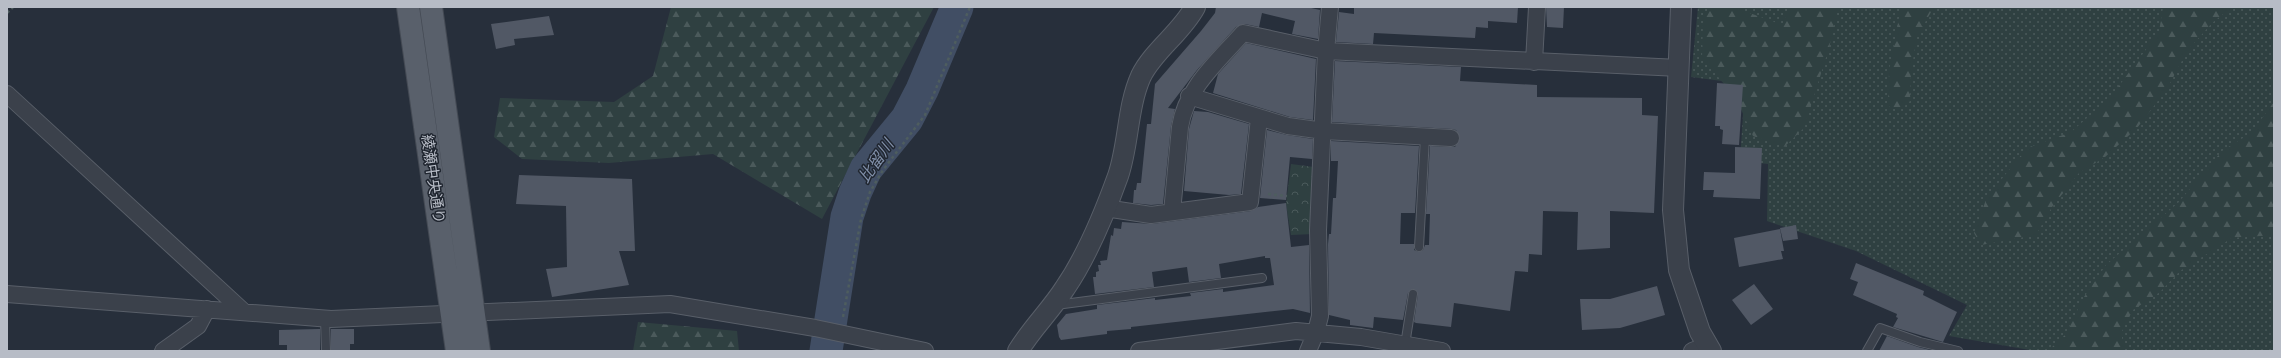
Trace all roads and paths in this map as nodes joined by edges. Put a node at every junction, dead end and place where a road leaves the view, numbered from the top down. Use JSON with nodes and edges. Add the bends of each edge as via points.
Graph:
{"nodes":[{"id":1,"x":13,"y":7,"type":"edge"},
{"id":2,"x":408,"y":7,"type":"edge"},
{"id":3,"x":431,"y":7,"type":"edge"},
{"id":4,"x":970,"y":7,"type":"edge"},
{"id":5,"x":1195,"y":7,"type":"edge"},
{"id":6,"x":1330,"y":7,"type":"edge"},
{"id":7,"x":1537,"y":7,"type":"edge"},
{"id":8,"x":1681,"y":7,"type":"edge"},
{"id":9,"x":7,"y":13,"type":"edge"},
{"id":10,"x":1326,"y":51,"type":"junction"},
{"id":11,"x":1534,"y":62,"type":"junction"},
{"id":12,"x":1679,"y":68,"type":"junction"},
{"id":13,"x":7,"y":94,"type":"edge"},
{"id":14,"x":1189,"y":96,"type":"junction"},
{"id":15,"x":1259,"y":118,"type":"junction"},
{"id":16,"x":1324,"y":131,"type":"junction"},
{"id":17,"x":1424,"y":137,"type":"junction"},
{"id":18,"x":1451,"y":138,"type":"dead end"},
{"id":19,"x":1105,"y":208,"type":"junction"},
{"id":20,"x":1172,"y":212,"type":"junction"},
{"id":21,"x":1419,"y":247,"type":"dead end"},
{"id":22,"x":1262,"y":278,"type":"dead end"},
{"id":23,"x":7,"y":294,"type":"edge"},
{"id":24,"x":1413,"y":294,"type":"dead end"},
{"id":25,"x":1053,"y":306,"type":"junction"},
{"id":26,"x":206,"y":309,"type":"junction"},
{"id":27,"x":244,"y":312,"type":"junction"},
{"id":28,"x":474,"y":313,"type":"junction"},
{"id":29,"x":452,"y":314,"type":"junction"},
{"id":30,"x":325,"y":319,"type":"junction"},
{"id":31,"x":1316,"y":332,"type":"junction"},
{"id":32,"x":838,"y":333,"type":"junction"},
{"id":33,"x":1405,"y":345,"type":"junction"},
{"id":34,"x":1703,"y":349,"type":"edge"},
{"id":35,"x":162,"y":351,"type":"edge"},
{"id":36,"x":326,"y":351,"type":"edge"},
{"id":37,"x":456,"y":351,"type":"edge"},
{"id":38,"x":479,"y":351,"type":"edge"},
{"id":39,"x":925,"y":351,"type":"edge"},
{"id":40,"x":1018,"y":351,"type":"edge"},
{"id":41,"x":1139,"y":351,"type":"edge"},
{"id":42,"x":1308,"y":351,"type":"edge"},
{"id":43,"x":1442,"y":351,"type":"edge"},
{"id":44,"x":1867,"y":351,"type":"edge"},
{"id":45,"x":1958,"y":351,"type":"edge"}],
"edges":[{"from":1,"to":9,"type":"path"},
{"from":2,"to":29,"type":"main road","name":"綾瀬中央通り"},
{"from":3,"to":28,"type":"main road","name":"綾瀬中央通り"},
{"from":4,"to":32,"type":"path","via":[[925,115],[891,159],[870,192],[861,219]]},
{"from":5,"to":19,"type":"street","via":[[1142,76],[1135,92],[1127,146]]},
{"from":6,"to":10,"type":"street"},
{"from":7,"to":11,"type":"street"},
{"from":8,"to":12,"type":"street"},
{"from":10,"to":11,"type":"street"},
{"from":10,"to":14,"type":"street","via":[[1243,33]]},
{"from":10,"to":16,"type":"street"},
{"from":11,"to":12,"type":"street"},
{"from":12,"to":34,"type":"street","via":[[1673,210],[1679,270]]},
{"from":13,"to":27,"type":"street"},
{"from":14,"to":15,"type":"street"},
{"from":14,"to":20,"type":"street","via":[[1180,127]]},
{"from":15,"to":16,"type":"street","via":[[1288,126]]},
{"from":15,"to":20,"type":"street","via":[[1250,202]]},
{"from":16,"to":17,"type":"street"},
{"from":16,"to":31,"type":"street","via":[[1318,230],[1320,316]]},
{"from":17,"to":18,"type":"street"},
{"from":17,"to":21,"type":"lane"},
{"from":19,"to":20,"type":"street","via":[[1152,215]]},
{"from":19,"to":25,"type":"street","via":[[1075,274]]},
{"from":22,"to":25,"type":"lane"},
{"from":23,"to":26,"type":"street"},
{"from":24,"to":33,"type":"lane"},
{"from":25,"to":40,"type":"street"},
{"from":26,"to":27,"type":"street"},
{"from":26,"to":35,"type":"street","via":[[198,326]]},
{"from":27,"to":30,"type":"street"},
{"from":28,"to":29,"type":"street"},
{"from":28,"to":32,"type":"street","via":[[670,304]]},
{"from":28,"to":38,"type":"main road","name":"綾瀬中央通り"},
{"from":29,"to":30,"type":"street"},
{"from":29,"to":37,"type":"main road","name":"綾瀬中央通り"},
{"from":30,"to":36,"type":"lane"},
{"from":31,"to":33,"type":"street"},
{"from":31,"to":41,"type":"street","via":[[1288,332]]},
{"from":31,"to":42,"type":"street"},
{"from":32,"to":39,"type":"street"},
{"from":33,"to":43,"type":"street"},
{"from":44,"to":45,"type":"lane","via":[[1880,328],[1920,342]]}]}
